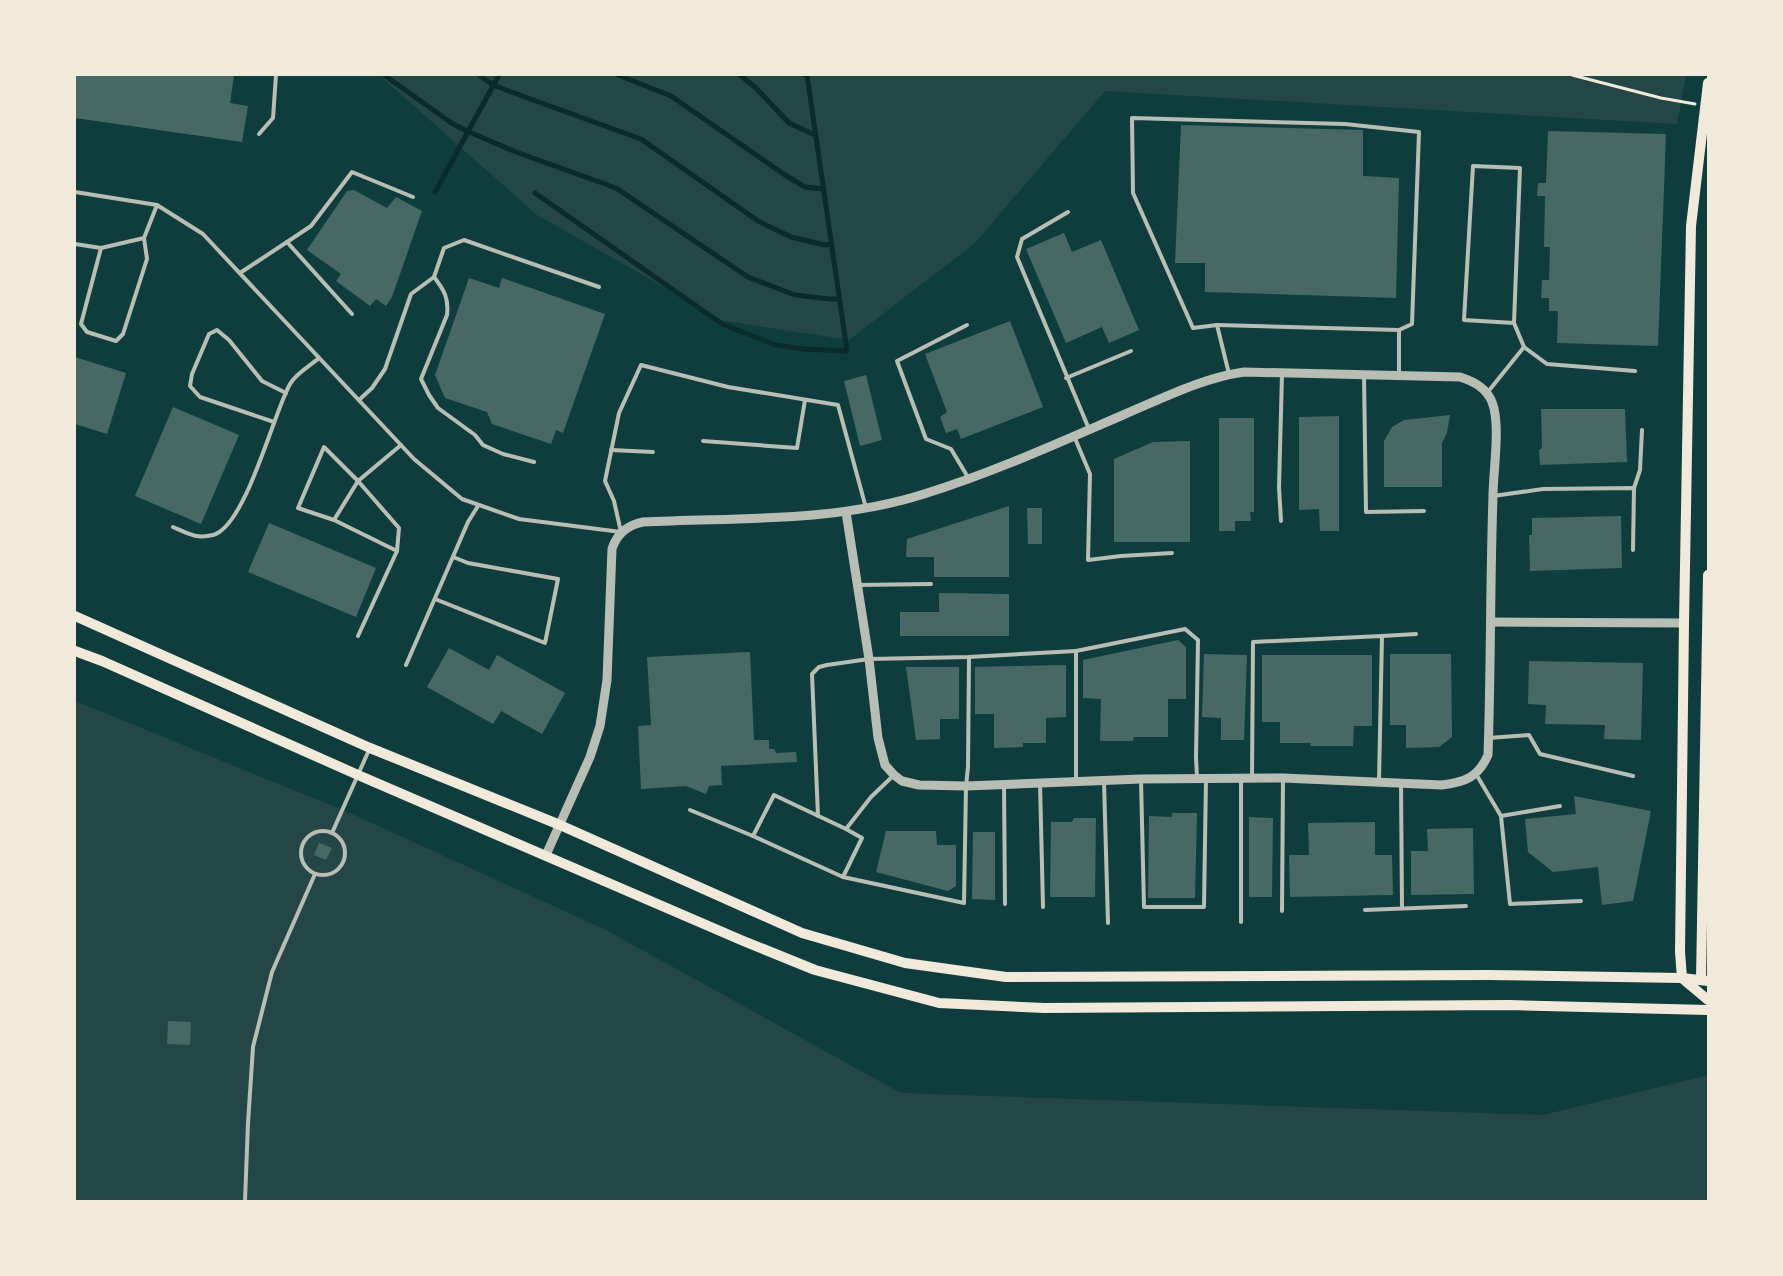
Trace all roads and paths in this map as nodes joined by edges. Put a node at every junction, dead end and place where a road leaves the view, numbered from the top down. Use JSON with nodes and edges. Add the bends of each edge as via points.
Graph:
{"nodes":[{"id":1,"x":276,"y":75,"type":"edge"},
{"id":2,"x":1572,"y":75,"type":"edge"},
{"id":3,"x":1708,"y":83,"type":"edge"},
{"id":4,"x":1705,"y":105,"type":"junction"},
{"id":5,"x":259,"y":134,"type":"dead end"},
{"id":6,"x":75,"y":192,"type":"edge"},
{"id":7,"x":413,"y":197,"type":"dead end"},
{"id":8,"x":157,"y":206,"type":"junction"},
{"id":9,"x":1068,"y":212,"type":"dead end"},
{"id":10,"x":144,"y":238,"type":"junction"},
{"id":11,"x":287,"y":242,"type":"junction"},
{"id":12,"x":75,"y":244,"type":"edge"},
{"id":13,"x":101,"y":248,"type":"junction"},
{"id":14,"x":240,"y":273,"type":"junction"},
{"id":15,"x":434,"y":277,"type":"junction"},
{"id":16,"x":599,"y":288,"type":"dead end"},
{"id":17,"x":352,"y":314,"type":"dead end"},
{"id":18,"x":1514,"y":323,"type":"junction"},
{"id":19,"x":967,"y":325,"type":"dead end"},
{"id":20,"x":1217,"y":325,"type":"junction"},
{"id":21,"x":1399,"y":330,"type":"junction"},
{"id":22,"x":1524,"y":347,"type":"junction"},
{"id":23,"x":1131,"y":351,"type":"dead end"},
{"id":24,"x":319,"y":358,"type":"junction"},
{"id":25,"x":1635,"y":371,"type":"dead end"},
{"id":26,"x":1282,"y":372,"type":"junction"},
{"id":27,"x":1229,"y":374,"type":"junction"},
{"id":28,"x":1364,"y":374,"type":"junction"},
{"id":29,"x":1399,"y":376,"type":"junction"},
{"id":30,"x":1066,"y":378,"type":"junction"},
{"id":31,"x":286,"y":393,"type":"junction"},
{"id":32,"x":1486,"y":393,"type":"junction"},
{"id":33,"x":359,"y":400,"type":"junction"},
{"id":34,"x":805,"y":400,"type":"junction"},
{"id":35,"x":274,"y":422,"type":"junction"},
{"id":36,"x":1089,"y":430,"type":"junction"},
{"id":37,"x":1642,"y":430,"type":"dead end"},
{"id":38,"x":1074,"y":436,"type":"junction"},
{"id":39,"x":703,"y":441,"type":"dead end"},
{"id":40,"x":401,"y":445,"type":"junction"},
{"id":41,"x":611,"y":450,"type":"junction"},
{"id":42,"x":653,"y":452,"type":"dead end"},
{"id":43,"x":534,"y":462,"type":"dead end"},
{"id":44,"x":969,"y":479,"type":"junction"},
{"id":45,"x":358,"y":481,"type":"junction"},
{"id":46,"x":1634,"y":488,"type":"junction"},
{"id":47,"x":1493,"y":496,"type":"junction"},
{"id":48,"x":478,"y":506,"type":"junction"},
{"id":49,"x":866,"y":508,"type":"junction"},
{"id":50,"x":1424,"y":511,"type":"dead end"},
{"id":51,"x":846,"y":512,"type":"junction"},
{"id":52,"x":334,"y":520,"type":"junction"},
{"id":53,"x":1281,"y":521,"type":"dead end"},
{"id":54,"x":173,"y":527,"type":"dead end"},
{"id":55,"x":621,"y":532,"type":"junction"},
{"id":56,"x":397,"y":550,"type":"junction"},
{"id":57,"x":1634,"y":550,"type":"dead end"},
{"id":58,"x":1172,"y":553,"type":"dead end"},
{"id":59,"x":453,"y":557,"type":"junction"},
{"id":60,"x":1708,"y":575,"type":"edge"},
{"id":61,"x":931,"y":584,"type":"dead end"},
{"id":62,"x":858,"y":585,"type":"junction"},
{"id":63,"x":435,"y":599,"type":"junction"},
{"id":64,"x":75,"y":616,"type":"edge"},
{"id":65,"x":1492,"y":622,"type":"junction"},
{"id":66,"x":1684,"y":623,"type":"junction"},
{"id":67,"x":1708,"y":632,"type":"edge"},
{"id":68,"x":1416,"y":634,"type":"dead end"},
{"id":69,"x":358,"y":636,"type":"dead end"},
{"id":70,"x":1382,"y":636,"type":"junction"},
{"id":71,"x":75,"y":652,"type":"edge"},
{"id":72,"x":1076,"y":652,"type":"junction"},
{"id":73,"x":969,"y":657,"type":"junction"},
{"id":74,"x":869,"y":659,"type":"junction"},
{"id":75,"x":406,"y":666,"type":"dead end"},
{"id":76,"x":1488,"y":738,"type":"junction"},
{"id":77,"x":370,"y":748,"type":"junction"},
{"id":78,"x":358,"y":774,"type":"junction"},
{"id":79,"x":1476,"y":774,"type":"junction"},
{"id":80,"x":894,"y":775,"type":"junction"},
{"id":81,"x":1634,"y":776,"type":"dead end"},
{"id":82,"x":1141,"y":778,"type":"junction"},
{"id":83,"x":1202,"y":778,"type":"junction"},
{"id":84,"x":1241,"y":778,"type":"junction"},
{"id":85,"x":1252,"y":778,"type":"junction"},
{"id":86,"x":1283,"y":778,"type":"junction"},
{"id":87,"x":1104,"y":780,"type":"junction"},
{"id":88,"x":1076,"y":781,"type":"junction"},
{"id":89,"x":1040,"y":783,"type":"junction"},
{"id":90,"x":1379,"y":783,"type":"junction"},
{"id":91,"x":1004,"y":784,"type":"junction"},
{"id":92,"x":1401,"y":784,"type":"junction"},
{"id":93,"x":966,"y":786,"type":"junction"},
{"id":94,"x":1706,"y":798,"type":"edge"},
{"id":95,"x":1560,"y":806,"type":"dead end"},
{"id":96,"x":690,"y":810,"type":"dead end"},
{"id":97,"x":818,"y":816,"type":"junction"},
{"id":98,"x":1501,"y":816,"type":"junction"},
{"id":99,"x":560,"y":825,"type":"junction"},
{"id":100,"x":846,"y":830,"type":"junction"},
{"id":101,"x":332,"y":833,"type":"junction"},
{"id":102,"x":753,"y":836,"type":"junction"},
{"id":103,"x":546,"y":855,"type":"junction"},
{"id":104,"x":315,"y":874,"type":"junction"},
{"id":105,"x":843,"y":877,"type":"junction"},
{"id":106,"x":1581,"y":901,"type":"dead end"},
{"id":107,"x":1005,"y":904,"type":"dead end"},
{"id":108,"x":1466,"y":906,"type":"dead end"},
{"id":109,"x":1043,"y":907,"type":"dead end"},
{"id":110,"x":1402,"y":908,"type":"junction"},
{"id":111,"x":1365,"y":910,"type":"dead end"},
{"id":112,"x":1282,"y":911,"type":"dead end"},
{"id":113,"x":1241,"y":922,"type":"dead end"},
{"id":114,"x":1108,"y":923,"type":"dead end"},
{"id":115,"x":1682,"y":978,"type":"junction"},
{"id":116,"x":1704,"y":981,"type":"edge"},
{"id":117,"x":1708,"y":1000,"type":"edge"},
{"id":118,"x":1708,"y":1010,"type":"edge"},
{"id":119,"x":245,"y":1201,"type":"edge"}],
"edges":[{"from":1,"to":5,"type":"lane","via":[[272,118]]},
{"from":2,"to":4,"type":"path","via":[[1661,98]]},
{"from":3,"to":4,"type":"main road"},
{"from":4,"to":66,"type":"main road","via":[[1691,226]]},
{"from":6,"to":8,"type":"lane"},
{"from":7,"to":11,"type":"lane","via":[[352,172],[311,226]]},
{"from":8,"to":10,"type":"lane"},
{"from":8,"to":14,"type":"lane","via":[[203,234]]},
{"from":9,"to":30,"type":"lane","via":[[1022,239],[1016,257]]},
{"from":10,"to":13,"type":"lane"},
{"from":10,"to":13,"type":"lane","via":[[147,259],[123,334],[116,341],[87,332],[81,324]]},
{"from":11,"to":14,"type":"lane"},
{"from":11,"to":17,"type":"lane"},
{"from":12,"to":13,"type":"lane"},
{"from":14,"to":24,"type":"lane"},
{"from":15,"to":16,"type":"lane","via":[[444,248],[464,240]]},
{"from":15,"to":33,"type":"lane","via":[[411,294],[385,369]]},
{"from":15,"to":43,"type":"lane","via":[[444,290],[448,305],[421,379],[429,395],[438,408],[475,435],[483,445]]},
{"from":18,"to":18,"type":"lane","via":[[1520,168],[1473,166],[1464,320]]},
{"from":18,"to":22,"type":"lane"},
{"from":19,"to":44,"type":"lane","via":[[897,361],[926,439],[951,449]]},
{"from":20,"to":21,"type":"lane"},
{"from":20,"to":21,"type":"lane","via":[[1193,328],[1132,192],[1132,118],[1345,124],[1419,132],[1412,324]]},
{"from":20,"to":27,"type":"lane"},
{"from":21,"to":29,"type":"lane"},
{"from":22,"to":25,"type":"lane","via":[[1547,364]]},
{"from":22,"to":32,"type":"lane"},
{"from":23,"to":30,"type":"lane"},
{"from":24,"to":31,"type":"lane","via":[[292,381]]},
{"from":24,"to":33,"type":"lane"},
{"from":26,"to":27,"type":"street"},
{"from":26,"to":28,"type":"street"},
{"from":26,"to":53,"type":"lane"},
{"from":27,"to":36,"type":"street","via":[[1192,385]]},
{"from":28,"to":29,"type":"street"},
{"from":28,"to":50,"type":"lane","via":[[1366,512]]},
{"from":29,"to":32,"type":"street","via":[[1460,378],[1479,386]]},
{"from":30,"to":36,"type":"lane"},
{"from":31,"to":35,"type":"lane"},
{"from":31,"to":35,"type":"lane","via":[[262,381],[217,330],[209,334],[190,386],[200,397]]},
{"from":32,"to":47,"type":"street","via":[[1492,400],[1495,421]]},
{"from":33,"to":40,"type":"lane"},
{"from":34,"to":39,"type":"lane","via":[[797,448]]},
{"from":34,"to":41,"type":"lane","via":[[728,387],[641,365],[619,413]]},
{"from":34,"to":49,"type":"lane","via":[[838,405]]},
{"from":35,"to":54,"type":"lane","via":[[262,457],[230,522],[215,534],[195,537]]},
{"from":36,"to":38,"type":"street"},
{"from":37,"to":46,"type":"lane","via":[[1640,470]]},
{"from":38,"to":44,"type":"street"},
{"from":38,"to":58,"type":"lane","via":[[1090,474],[1088,560]]},
{"from":40,"to":45,"type":"lane"},
{"from":40,"to":48,"type":"lane","via":[[462,499]]},
{"from":41,"to":42,"type":"lane"},
{"from":41,"to":55,"type":"lane","via":[[604,481],[614,501]]},
{"from":44,"to":49,"type":"street","via":[[922,495]]},
{"from":45,"to":52,"type":"lane"},
{"from":45,"to":52,"type":"lane","via":[[324,447],[298,508]]},
{"from":45,"to":56,"type":"lane","via":[[398,528]]},
{"from":46,"to":47,"type":"lane","via":[[1543,489]]},
{"from":46,"to":57,"type":"lane"},
{"from":47,"to":65,"type":"street"},
{"from":48,"to":55,"type":"lane","via":[[520,520]]},
{"from":48,"to":59,"type":"lane"},
{"from":49,"to":51,"type":"street"},
{"from":51,"to":55,"type":"street","via":[[643,522]]},
{"from":51,"to":62,"type":"street"},
{"from":52,"to":56,"type":"lane"},
{"from":55,"to":99,"type":"street","via":[[612,549],[604,707],[590,757]]},
{"from":56,"to":69,"type":"lane"},
{"from":59,"to":63,"type":"lane"},
{"from":59,"to":63,"type":"lane","via":[[468,563],[558,579],[545,643]]},
{"from":60,"to":67,"type":"main road"},
{"from":61,"to":62,"type":"lane"},
{"from":62,"to":74,"type":"street"},
{"from":63,"to":75,"type":"lane"},
{"from":64,"to":77,"type":"main road"},
{"from":65,"to":66,"type":"street"},
{"from":65,"to":76,"type":"street"},
{"from":66,"to":115,"type":"main road"},
{"from":67,"to":94,"type":"main road"},
{"from":68,"to":70,"type":"lane"},
{"from":70,"to":85,"type":"lane","via":[[1253,642]]},
{"from":70,"to":90,"type":"lane"},
{"from":71,"to":78,"type":"main road"},
{"from":72,"to":73,"type":"lane"},
{"from":72,"to":83,"type":"lane","via":[[1185,629],[1198,640],[1196,757]]},
{"from":72,"to":88,"type":"lane"},
{"from":73,"to":74,"type":"lane"},
{"from":73,"to":93,"type":"lane"},
{"from":74,"to":80,"type":"street","via":[[881,751]]},
{"from":74,"to":97,"type":"lane","via":[[827,664],[812,674]]},
{"from":76,"to":79,"type":"street","via":[[1488,755]]},
{"from":76,"to":81,"type":"lane","via":[[1529,735],[1540,754]]},
{"from":77,"to":78,"type":"lane"},
{"from":77,"to":99,"type":"main road"},
{"from":78,"to":101,"type":"lane"},
{"from":78,"to":103,"type":"main road"},
{"from":79,"to":92,"type":"street","via":[[1460,783]]},
{"from":79,"to":98,"type":"lane"},
{"from":80,"to":93,"type":"street","via":[[902,781],[919,785]]},
{"from":80,"to":100,"type":"lane"},
{"from":82,"to":83,"type":"street"},
{"from":82,"to":83,"type":"lane","via":[[1144,907],[1204,907]]},
{"from":82,"to":87,"type":"street"},
{"from":83,"to":84,"type":"street"},
{"from":84,"to":85,"type":"street"},
{"from":84,"to":113,"type":"lane"},
{"from":85,"to":86,"type":"street"},
{"from":86,"to":90,"type":"street"},
{"from":86,"to":112,"type":"lane"},
{"from":87,"to":88,"type":"street"},
{"from":87,"to":114,"type":"lane"},
{"from":88,"to":89,"type":"street"},
{"from":89,"to":91,"type":"street"},
{"from":89,"to":109,"type":"lane"},
{"from":90,"to":92,"type":"street"},
{"from":91,"to":93,"type":"street"},
{"from":91,"to":107,"type":"lane"},
{"from":92,"to":110,"type":"lane"},
{"from":93,"to":105,"type":"lane","via":[[964,903]]},
{"from":94,"to":116,"type":"main road"},
{"from":95,"to":98,"type":"lane"},
{"from":96,"to":102,"type":"lane"},
{"from":97,"to":100,"type":"lane"},
{"from":97,"to":102,"type":"lane","via":[[774,795]]},
{"from":98,"to":106,"type":"lane","via":[[1510,904]]},
{"from":99,"to":103,"type":"street"},
{"from":99,"to":115,"type":"main road","via":[[802,933],[905,963],[1006,977],[1488,975]]},
{"from":100,"to":105,"type":"lane","via":[[862,838]]},
{"from":101,"to":104,"type":"lane","via":[[345,846],[344,860],[336,872]]},
{"from":101,"to":104,"type":"lane","via":[[315,832],[304,842],[301,857]]},
{"from":102,"to":105,"type":"lane"},
{"from":103,"to":118,"type":"main road","via":[[815,970],[940,1002],[1044,1008],[1509,1005]]},
{"from":104,"to":119,"type":"lane","via":[[272,972],[254,1047]]},
{"from":108,"to":110,"type":"lane"},
{"from":110,"to":111,"type":"lane"},
{"from":115,"to":116,"type":"main road"},
{"from":115,"to":117,"type":"main road"}]}
